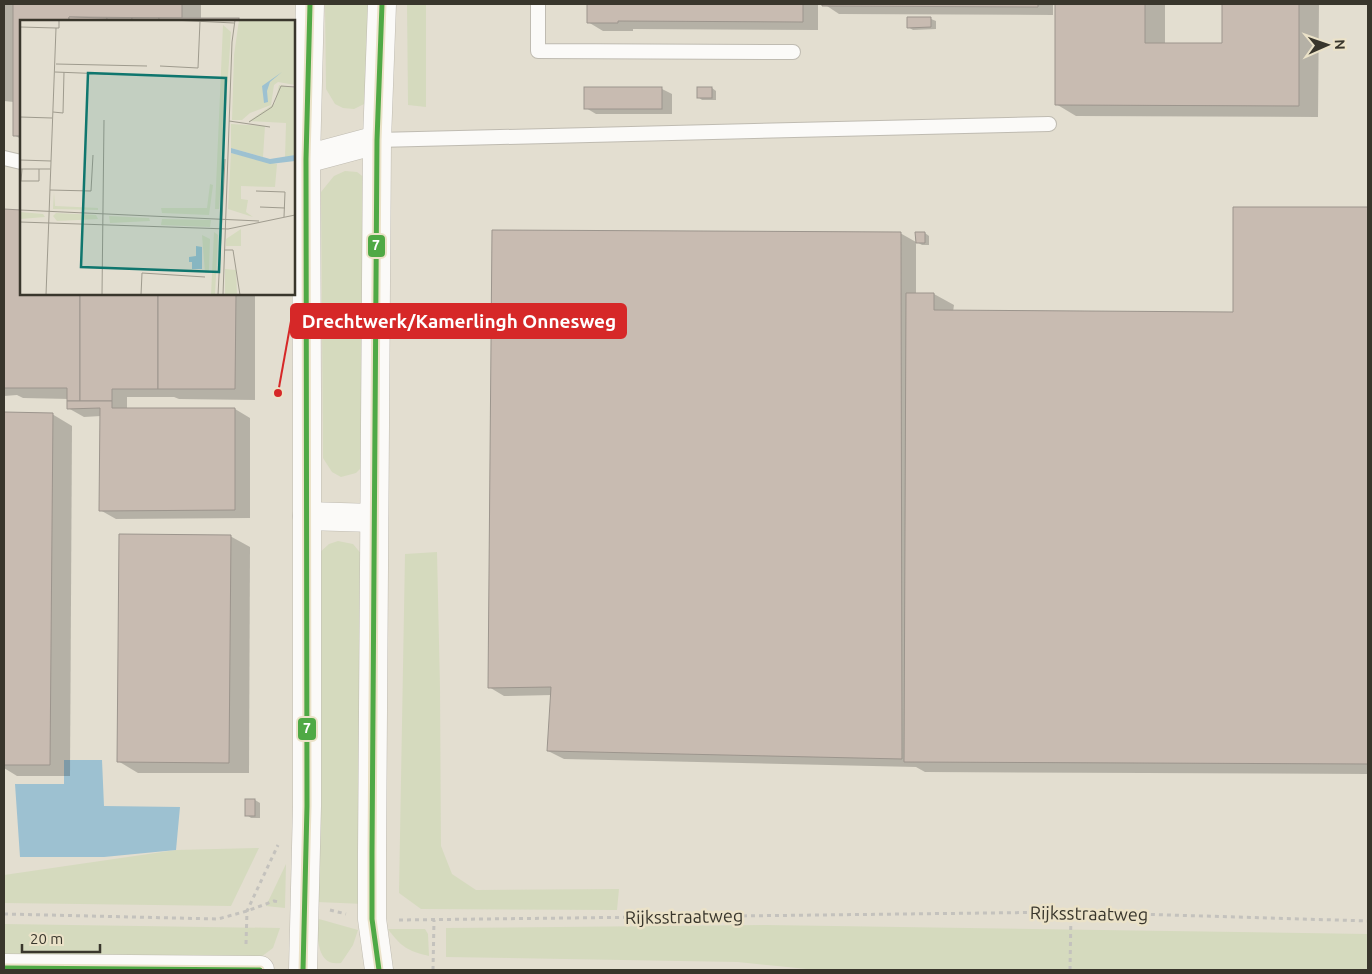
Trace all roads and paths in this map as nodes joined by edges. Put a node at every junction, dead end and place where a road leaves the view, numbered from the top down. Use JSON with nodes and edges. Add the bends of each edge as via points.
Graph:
{"nodes":[{"id":1,"x":310,"y":4,"type":"edge"},
{"id":2,"x":382,"y":4,"type":"edge"},
{"id":3,"x":538,"y":4,"type":"edge"},
{"id":4,"x":793,"y":52,"type":"dead end"},
{"id":5,"x":1049,"y":124,"type":"dead end"},
{"id":6,"x":377,"y":140,"type":"junction"},
{"id":7,"x":4,"y":158,"type":"edge"},
{"id":8,"x":300,"y":159,"type":"edge"},
{"id":9,"x":20,"y":162,"type":"edge"},
{"id":10,"x":307,"y":516,"type":"junction"},
{"id":11,"x":374,"y":518,"type":"junction"},
{"id":12,"x":280,"y":840,"type":"dead end"},
{"id":13,"x":303,"y":905,"type":"junction"},
{"id":14,"x":247,"y":912,"type":"junction"},
{"id":15,"x":1071,"y":912,"type":"junction"},
{"id":16,"x":4,"y":914,"type":"edge"},
{"id":17,"x":372,"y":919,"type":"junction"},
{"id":18,"x":434,"y":920,"type":"junction"},
{"id":19,"x":1368,"y":921,"type":"edge"},
{"id":20,"x":4,"y":968,"type":"edge"},
{"id":21,"x":246,"y":970,"type":"edge"},
{"id":22,"x":260,"y":970,"type":"edge"},
{"id":23,"x":303,"y":970,"type":"edge"},
{"id":24,"x":379,"y":970,"type":"edge"},
{"id":25,"x":433,"y":970,"type":"edge"},
{"id":26,"x":1070,"y":970,"type":"edge"}],
"edges":[{"from":1,"to":8,"type":"street"},
{"from":2,"to":6,"type":"street"},
{"from":3,"to":4,"type":"lane","via":[[538,51]]},
{"from":5,"to":6,"type":"lane"},
{"from":6,"to":8,"type":"street"},
{"from":6,"to":11,"type":"street"},
{"from":7,"to":9,"type":"lane"},
{"from":8,"to":10,"type":"street"},
{"from":10,"to":11,"type":"street"},
{"from":10,"to":13,"type":"street"},
{"from":11,"to":17,"type":"street"},
{"from":12,"to":14,"type":"path"},
{"from":13,"to":14,"type":"path","name":"Rijksstraatweg","via":[[274,901]]},
{"from":13,"to":17,"type":"path","name":"Rijksstraatweg"},
{"from":13,"to":23,"type":"street"},
{"from":14,"to":16,"type":"path","name":"Rijksstraatweg","via":[[218,919]]},
{"from":14,"to":21,"type":"path"},
{"from":15,"to":18,"type":"path","name":"Rijksstraatweg"},
{"from":15,"to":19,"type":"path","name":"Rijksstraatweg"},
{"from":15,"to":26,"type":"path"},
{"from":17,"to":18,"type":"path","name":"Rijksstraatweg"},
{"from":17,"to":24,"type":"street"},
{"from":18,"to":25,"type":"path"},
{"from":20,"to":21,"type":"street"},
{"from":21,"to":22,"type":"street"}]}
